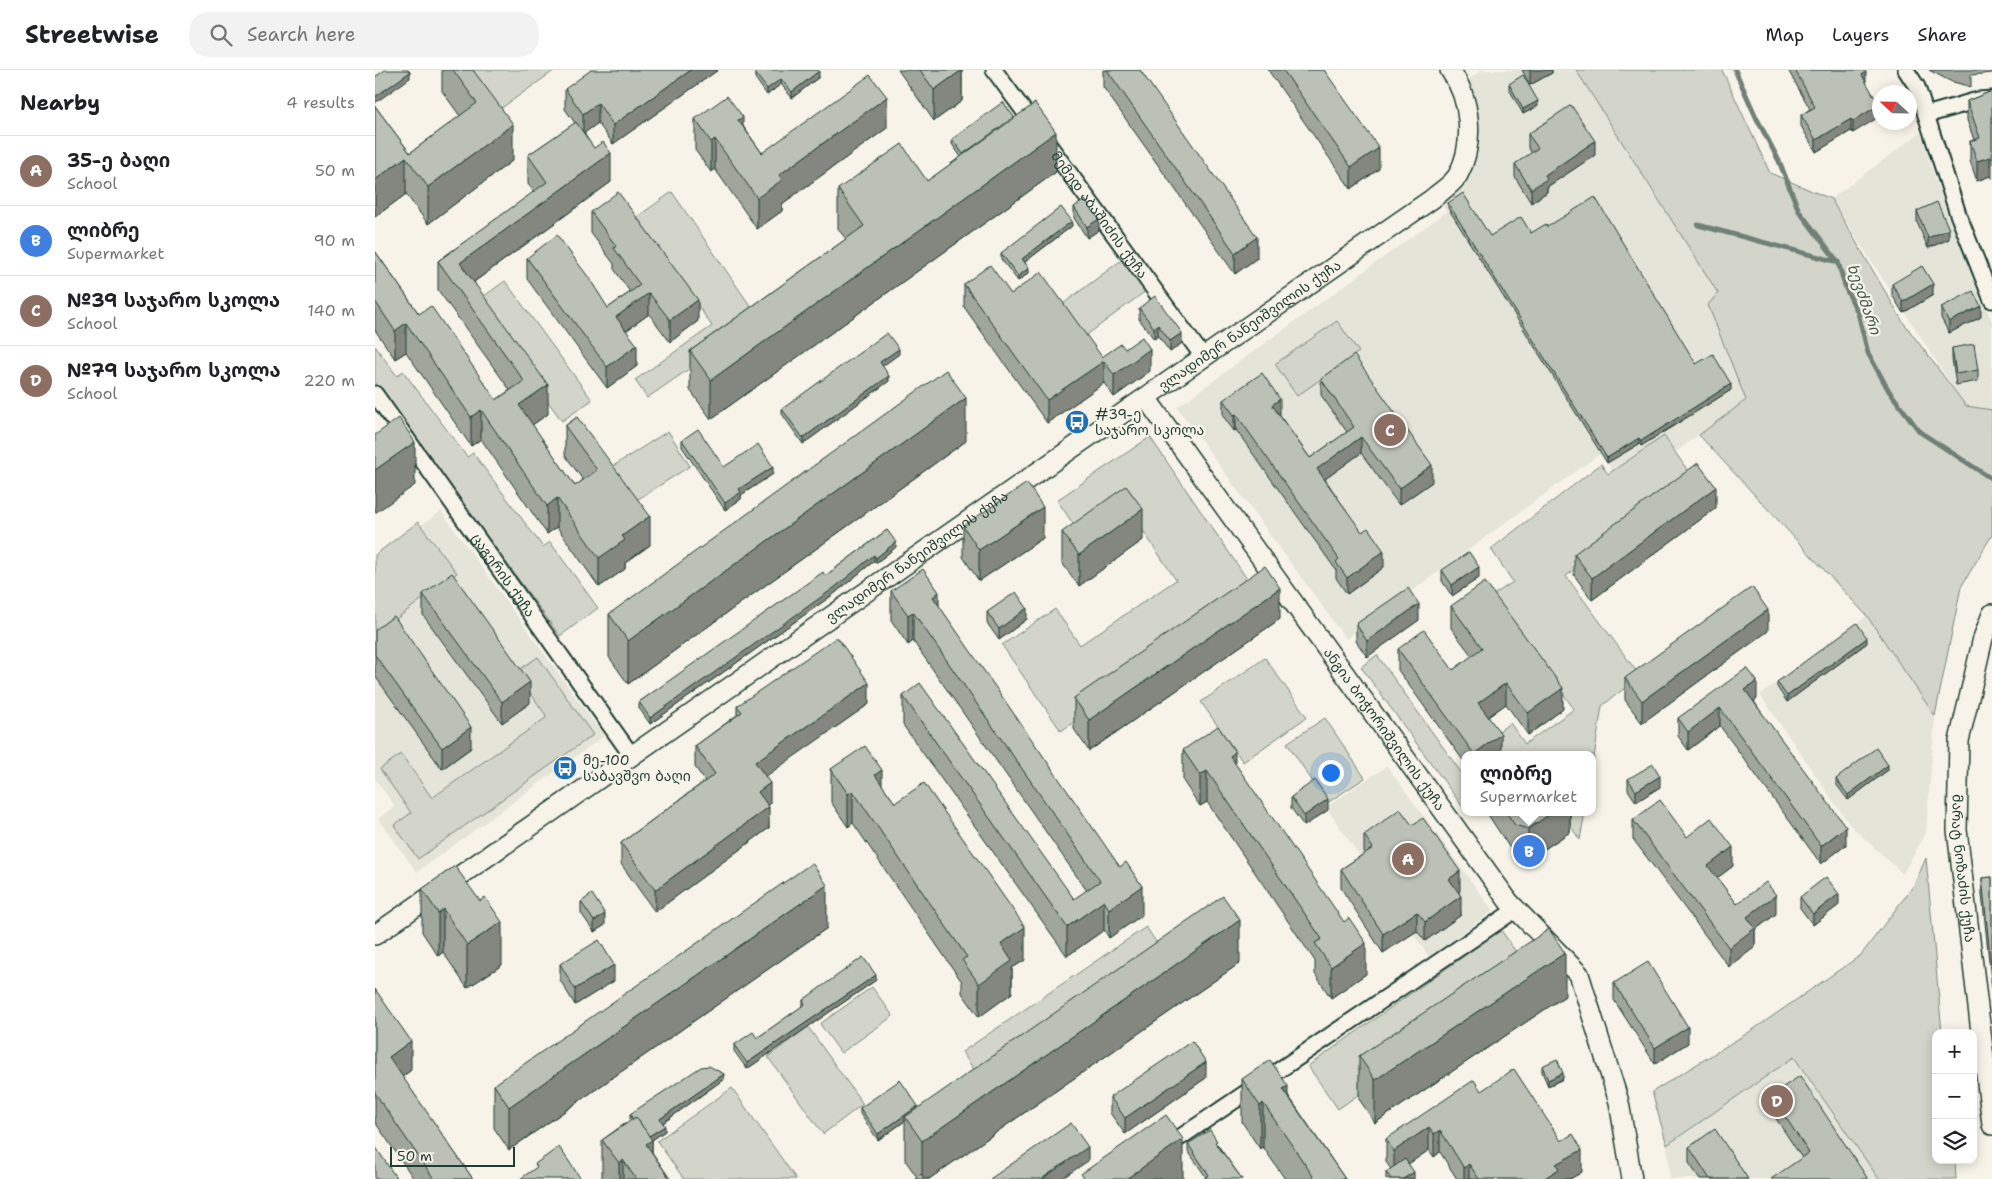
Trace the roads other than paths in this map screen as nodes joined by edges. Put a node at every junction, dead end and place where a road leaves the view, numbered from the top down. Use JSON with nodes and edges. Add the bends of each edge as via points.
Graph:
{"nodes":[{"id":1,"x":994,"y":70,"type":"edge"},
{"id":2,"x":1450,"y":70,"type":"edge"},
{"id":3,"x":1906,"y":70,"type":"edge"},
{"id":4,"x":1992,"y":99,"type":"edge"},
{"id":5,"x":1926,"y":115,"type":"junction"},
{"id":6,"x":1992,"y":300,"type":"edge"},
{"id":7,"x":1204,"y":358,"type":"junction"},
{"id":8,"x":375,"y":394,"type":"edge"},
{"id":9,"x":1146,"y":398,"type":"junction"},
{"id":10,"x":1992,"y":614,"type":"edge"},
{"id":11,"x":632,"y":756,"type":"junction"},
{"id":12,"x":1515,"y":910,"type":"junction"},
{"id":13,"x":375,"y":935,"type":"edge"},
{"id":14,"x":1992,"y":1125,"type":"edge"},
{"id":15,"x":1157,"y":1153,"type":"edge"},
{"id":16,"x":1632,"y":1179,"type":"edge"}],
"edges":[{"from":1,"to":7,"type":"street","name":"მემედ აბაშიძის ქუჩა"},
{"from":2,"to":7,"type":"street","name":"ვლადიმერ ნანეიშვილის ქუჩა","via":[[1464,99],[1468,120],[1468,143],[1457,176],[1432,199]]},
{"from":3,"to":5,"type":"street","via":[[1917,87]]},
{"from":4,"to":5,"type":"street"},
{"from":5,"to":6,"type":"street","via":[[1958,214]]},
{"from":7,"to":9,"type":"street","name":"ვლადიმერ ნანეიშვილის ქუჩა"},
{"from":8,"to":11,"type":"street","name":"ცაგერის ქუჩა"},
{"from":9,"to":11,"type":"street","name":"ვლადიმერ ნანეიშვილის ქუჩა"},
{"from":9,"to":12,"type":"street","name":"ანგია ბოჭორიშვილის ქუჩა"},
{"from":10,"to":14,"type":"street","name":"მარატ ნოზაძის ქუჩა","via":[[1983,638],[1959,741],[1957,830]]},
{"from":11,"to":13,"type":"street","name":"ვლადიმერ ნანეიშვილის ქუჩა"},
{"from":12,"to":15,"type":"street"},
{"from":12,"to":16,"type":"street","name":"ანგია ბოჭორიშვილის ქუჩა","via":[[1579,974],[1619,1102]]}]}
